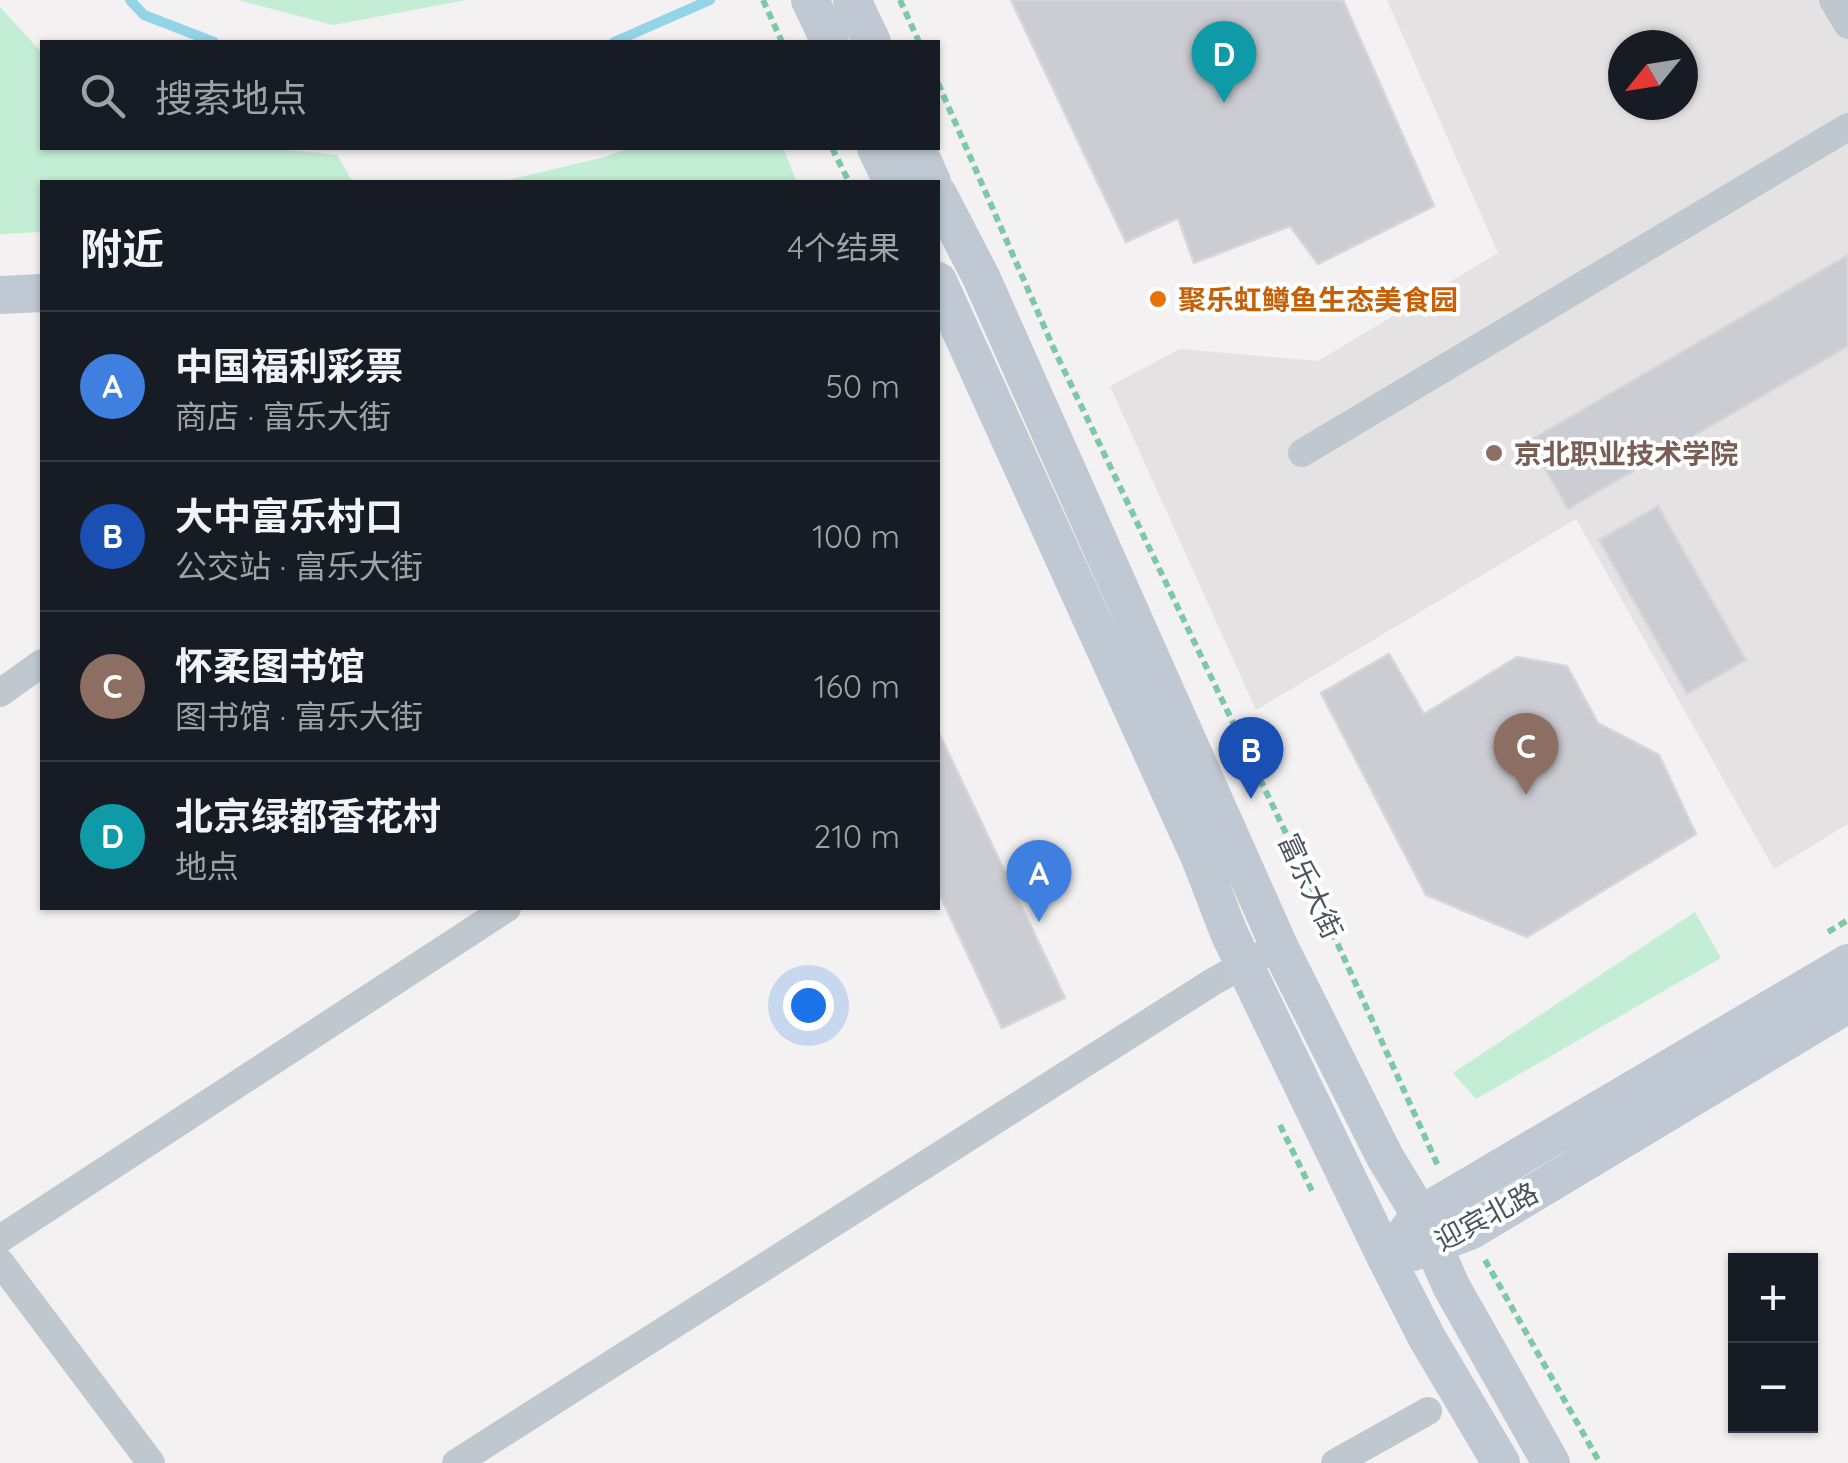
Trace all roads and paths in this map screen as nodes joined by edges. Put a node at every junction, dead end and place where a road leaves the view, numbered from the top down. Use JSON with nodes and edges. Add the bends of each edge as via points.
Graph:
{"nodes":[{"id":1,"x":763,"y":0,"type":"edge"},
{"id":2,"x":810,"y":0,"type":"edge"},
{"id":3,"x":852,"y":0,"type":"edge"},
{"id":4,"x":900,"y":0,"type":"edge"},
{"id":5,"x":1833,"y":0,"type":"edge"},
{"id":6,"x":1848,"y":26,"type":"edge"},
{"id":7,"x":781,"y":40,"type":"edge"},
{"id":8,"x":829,"y":40,"type":"edge"},
{"id":9,"x":871,"y":40,"type":"edge"},
{"id":10,"x":918,"y":40,"type":"edge"},
{"id":11,"x":940,"y":88,"type":"edge"},
{"id":12,"x":1848,"y":127,"type":"edge"},
{"id":13,"x":833,"y":150,"type":"edge"},
{"id":14,"x":877,"y":150,"type":"edge"},
{"id":15,"x":918,"y":150,"type":"edge"},
{"id":16,"x":848,"y":180,"type":"edge"},
{"id":17,"x":891,"y":180,"type":"edge"},
{"id":18,"x":931,"y":180,"type":"edge"},
{"id":19,"x":940,"y":198,"type":"edge"},
{"id":20,"x":981,"y":278,"type":"junction"},
{"id":21,"x":940,"y":282,"type":"edge"},
{"id":22,"x":940,"y":286,"type":"edge"},
{"id":23,"x":40,"y":293,"type":"edge"},
{"id":24,"x":0,"y":296,"type":"edge"},
{"id":25,"x":1302,"y":453,"type":"dead end"},
{"id":26,"x":40,"y":664,"type":"edge"},
{"id":27,"x":0,"y":693,"type":"edge"},
{"id":28,"x":504,"y":910,"type":"edge"},
{"id":29,"x":1279,"y":946,"type":"junction"},
{"id":30,"x":1245,"y":963,"type":"junction"},
{"id":31,"x":1848,"y":963,"type":"edge"},
{"id":32,"x":1848,"y":1004,"type":"edge"},
{"id":33,"x":1454,"y":1195,"type":"junction"},
{"id":34,"x":1470,"y":1230,"type":"junction"},
{"id":35,"x":1427,"y":1231,"type":"junction"},
{"id":36,"x":0,"y":1239,"type":"edge"},
{"id":37,"x":1386,"y":1258,"type":"junction"},
{"id":38,"x":0,"y":1262,"type":"edge"},
{"id":39,"x":1428,"y":1411,"type":"dead end"},
{"id":40,"x":151,"y":1463,"type":"edge"},
{"id":41,"x":456,"y":1463,"type":"edge"},
{"id":42,"x":1335,"y":1463,"type":"edge"},
{"id":43,"x":1500,"y":1463,"type":"edge"},
{"id":44,"x":1551,"y":1463,"type":"edge"},
{"id":45,"x":1600,"y":1463,"type":"edge"}],
"edges":[{"from":1,"to":7,"type":"path"},
{"from":2,"to":8,"type":"main road"},
{"from":3,"to":9,"type":"main road"},
{"from":4,"to":10,"type":"path"},
{"from":5,"to":6,"type":"street"},
{"from":11,"to":33,"type":"path","name":"富乐大街","via":[[1054,347]]},
{"from":12,"to":25,"type":"street"},
{"from":13,"to":16,"type":"path"},
{"from":14,"to":17,"type":"main road"},
{"from":15,"to":18,"type":"main road"},
{"from":19,"to":20,"type":"main road","name":"富乐大街"},
{"from":20,"to":21,"type":"main road"},
{"from":20,"to":29,"type":"main road","name":"富乐大街"},
{"from":22,"to":30,"type":"main road"},
{"from":23,"to":24,"type":"main road"},
{"from":26,"to":27,"type":"street"},
{"from":28,"to":36,"type":"street"},
{"from":29,"to":30,"type":"street"},
{"from":29,"to":35,"type":"main road","name":"富乐大街"},
{"from":30,"to":37,"type":"main road"},
{"from":30,"to":41,"type":"street"},
{"from":31,"to":33,"type":"main road","name":"迎宾北路"},
{"from":32,"to":34,"type":"main road","name":"迎宾北路"},
{"from":33,"to":35,"type":"main road","name":"迎宾北路"},
{"from":34,"to":35,"type":"main road","name":"迎宾北路"},
{"from":34,"to":45,"type":"path"},
{"from":35,"to":37,"type":"main road","name":"迎宾北路"},
{"from":35,"to":44,"type":"main road","name":"富乐大街","via":[[1468,1319]]},
{"from":37,"to":43,"type":"main road"},
{"from":38,"to":40,"type":"street"},
{"from":39,"to":42,"type":"street"}]}
